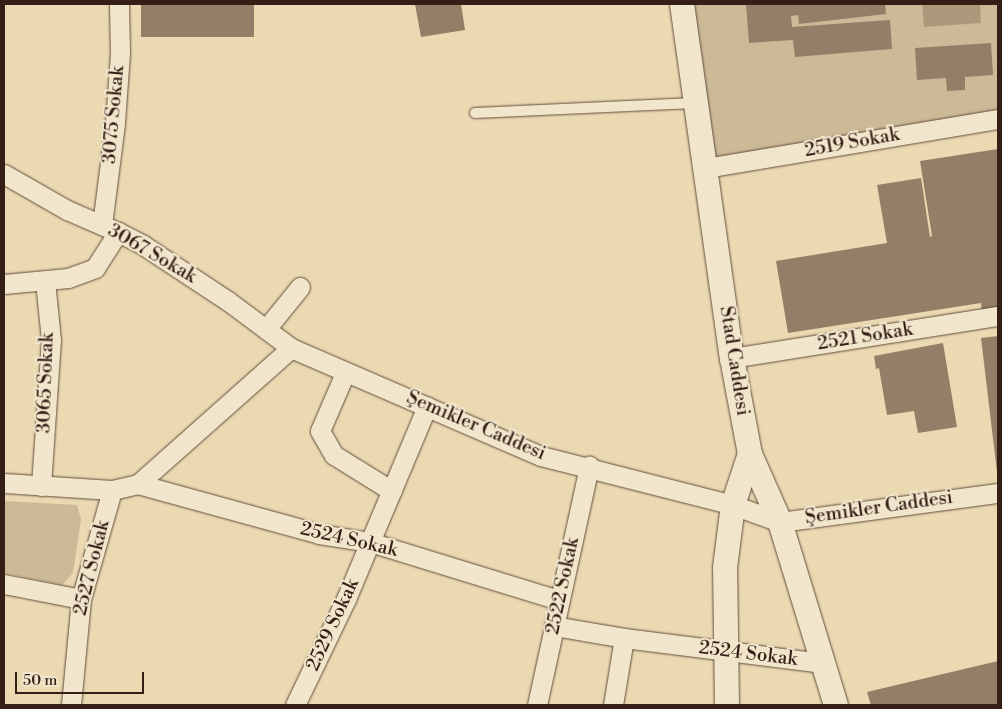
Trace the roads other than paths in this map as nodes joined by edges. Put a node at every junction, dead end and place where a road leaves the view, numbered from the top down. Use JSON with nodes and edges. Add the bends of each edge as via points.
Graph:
{"nodes":[{"id":1,"x":119,"y":4,"type":"edge"},
{"id":2,"x":682,"y":4,"type":"edge"},
{"id":3,"x":695,"y":103,"type":"junction"},
{"id":4,"x":475,"y":113,"type":"dead end"},
{"id":5,"x":998,"y":118,"type":"edge"},
{"id":6,"x":705,"y":168,"type":"junction"},
{"id":7,"x":4,"y":174,"type":"edge"},
{"id":8,"x":110,"y":228,"type":"junction"},
{"id":9,"x":45,"y":281,"type":"junction"},
{"id":10,"x":4,"y":284,"type":"edge"},
{"id":11,"x":300,"y":287,"type":"dead end"},
{"id":12,"x":998,"y":316,"type":"edge"},
{"id":13,"x":266,"y":329,"type":"junction"},
{"id":14,"x":291,"y":348,"type":"junction"},
{"id":15,"x":732,"y":358,"type":"junction"},
{"id":16,"x":345,"y":373,"type":"junction"},
{"id":17,"x":428,"y":406,"type":"junction"},
{"id":18,"x":750,"y":454,"type":"junction"},
{"id":19,"x":589,"y":466,"type":"junction"},
{"id":20,"x":4,"y":483,"type":"edge"},
{"id":21,"x":138,"y":484,"type":"junction"},
{"id":22,"x":41,"y":486,"type":"junction"},
{"id":23,"x":112,"y":490,"type":"junction"},
{"id":24,"x":392,"y":491,"type":"junction"},
{"id":25,"x":998,"y":492,"type":"edge"},
{"id":26,"x":733,"y":505,"type":"junction"},
{"id":27,"x":780,"y":522,"type":"junction"},
{"id":28,"x":370,"y":542,"type":"junction"},
{"id":29,"x":4,"y":584,"type":"edge"},
{"id":30,"x":81,"y":599,"type":"junction"},
{"id":31,"x":559,"y":600,"type":"junction"},
{"id":32,"x":554,"y":626,"type":"junction"},
{"id":33,"x":624,"y":638,"type":"junction"},
{"id":34,"x":726,"y":652,"type":"junction"},
{"id":35,"x":823,"y":663,"type":"junction"},
{"id":36,"x":71,"y":705,"type":"edge"},
{"id":37,"x":295,"y":705,"type":"edge"},
{"id":38,"x":537,"y":705,"type":"edge"},
{"id":39,"x":612,"y":705,"type":"edge"},
{"id":40,"x":727,"y":705,"type":"edge"},
{"id":41,"x":836,"y":705,"type":"edge"}],
"edges":[{"from":1,"to":8,"type":"street","name":"3075 Sokak","via":[[120,53]]},
{"from":2,"to":3,"type":"street","name":"Stad Caddesi"},
{"from":3,"to":4,"type":"lane"},
{"from":3,"to":6,"type":"street","name":"Stad Caddesi"},
{"from":5,"to":6,"type":"street","name":"2519 Sokak"},
{"from":6,"to":15,"type":"street","name":"Stad Caddesi"},
{"from":7,"to":8,"type":"street","name":"3067 Sokak","via":[[67,210]]},
{"from":8,"to":9,"type":"street","via":[[95,268],[68,278]]},
{"from":8,"to":13,"type":"street","name":"3067 Sokak","via":[[228,300]]},
{"from":9,"to":10,"type":"street"},
{"from":9,"to":22,"type":"street","name":"3065 Sokak","via":[[50,340]]},
{"from":11,"to":13,"type":"street"},
{"from":12,"to":15,"type":"street","name":"2521 Sokak"},
{"from":13,"to":14,"type":"street","name":"3067 Sokak"},
{"from":14,"to":16,"type":"street","name":"Şemikler Caddesi"},
{"from":14,"to":21,"type":"street"},
{"from":15,"to":18,"type":"street","name":"Stad Caddesi"},
{"from":16,"to":17,"type":"street","name":"Şemikler Caddesi"},
{"from":16,"to":24,"type":"street","via":[[320,431],[334,455]]},
{"from":17,"to":19,"type":"street","name":"Şemikler Caddesi","via":[[541,456]]},
{"from":17,"to":24,"type":"street","name":"2529 Sokak"},
{"from":18,"to":26,"type":"street"},
{"from":18,"to":27,"type":"street","name":"Stad Caddesi"},
{"from":19,"to":26,"type":"street","name":"Şemikler Caddesi"},
{"from":19,"to":31,"type":"street","name":"2522 Sokak"},
{"from":20,"to":22,"type":"street"},
{"from":21,"to":23,"type":"street"},
{"from":21,"to":28,"type":"street","name":"2524 Sokak","via":[[319,534]]},
{"from":22,"to":23,"type":"street"},
{"from":23,"to":30,"type":"street","name":"2527 Sokak"},
{"from":24,"to":28,"type":"street","name":"2529 Sokak"},
{"from":25,"to":27,"type":"street","name":"Şemikler Caddesi"},
{"from":26,"to":27,"type":"street","name":"Şemikler Caddesi"},
{"from":26,"to":34,"type":"street","via":[[725,568]]},
{"from":27,"to":35,"type":"street","name":"Stad Caddesi"},
{"from":28,"to":31,"type":"street","name":"2524 Sokak"},
{"from":28,"to":37,"type":"street","name":"2529 Sokak"},
{"from":29,"to":30,"type":"street"},
{"from":30,"to":36,"type":"street","name":"2527 Sokak"},
{"from":31,"to":32,"type":"street","name":"2522 Sokak"},
{"from":32,"to":33,"type":"street","name":"2524 Sokak"},
{"from":32,"to":38,"type":"street","name":"2522 Sokak"},
{"from":33,"to":34,"type":"street","name":"2524 Sokak"},
{"from":33,"to":39,"type":"street"},
{"from":34,"to":35,"type":"street","name":"2524 Sokak"},
{"from":34,"to":40,"type":"street"},
{"from":35,"to":41,"type":"street","name":"Stad Caddesi"}]}
